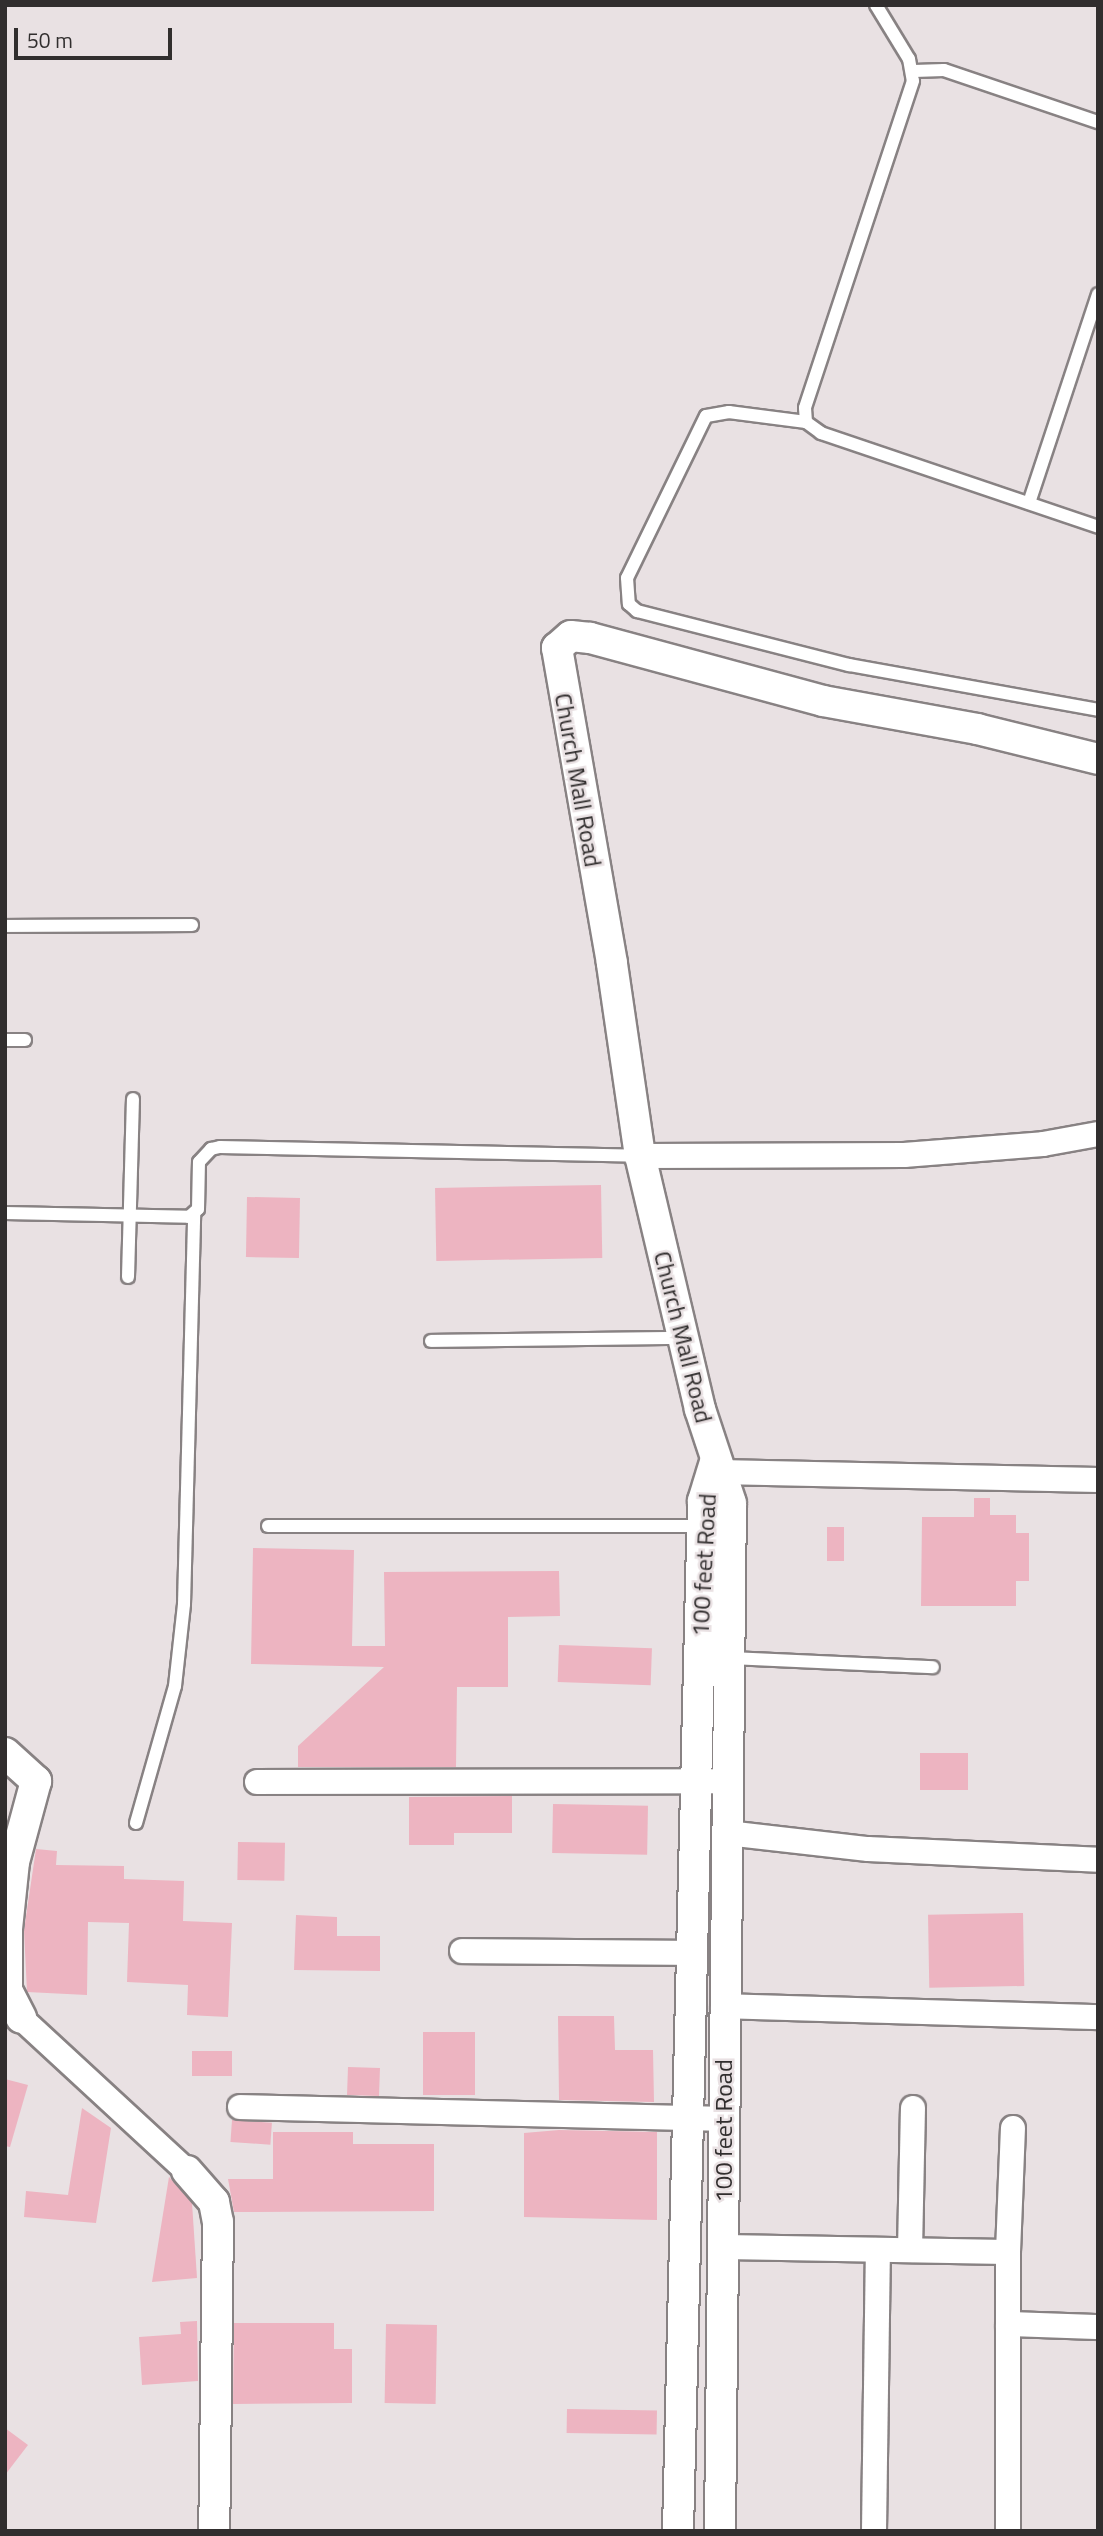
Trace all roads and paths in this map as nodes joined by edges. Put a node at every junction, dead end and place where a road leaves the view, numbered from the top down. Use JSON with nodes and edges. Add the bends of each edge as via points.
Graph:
{"nodes":[{"id":1,"x":876,"y":5,"type":"edge"},
{"id":2,"x":914,"y":71,"type":"junction"},
{"id":3,"x":1098,"y":122,"type":"edge"},
{"id":4,"x":1098,"y":295,"type":"edge"},
{"id":5,"x":806,"y":422,"type":"junction"},
{"id":6,"x":1029,"y":503,"type":"junction"},
{"id":7,"x":1098,"y":527,"type":"edge"},
{"id":8,"x":1098,"y":710,"type":"edge"},
{"id":9,"x":1098,"y":759,"type":"edge"},
{"id":10,"x":192,"y":925,"type":"dead end"},
{"id":11,"x":5,"y":926,"type":"edge"},
{"id":12,"x":5,"y":1040,"type":"edge"},
{"id":13,"x":25,"y":1040,"type":"dead end"},
{"id":14,"x":133,"y":1099,"type":"dead end"},
{"id":15,"x":1098,"y":1134,"type":"edge"},
{"id":16,"x":640,"y":1156,"type":"junction"},
{"id":17,"x":5,"y":1213,"type":"edge"},
{"id":18,"x":194,"y":1215,"type":"junction"},
{"id":19,"x":130,"y":1217,"type":"junction"},
{"id":20,"x":128,"y":1277,"type":"dead end"},
{"id":21,"x":682,"y":1338,"type":"junction"},
{"id":22,"x":431,"y":1341,"type":"dead end"},
{"id":23,"x":717,"y":1467,"type":"junction"},
{"id":24,"x":1098,"y":1480,"type":"edge"},
{"id":25,"x":268,"y":1526,"type":"dead end"},
{"id":26,"x":702,"y":1526,"type":"junction"},
{"id":27,"x":933,"y":1667,"type":"dead end"},
{"id":28,"x":731,"y":1671,"type":"junction"},
{"id":29,"x":699,"y":1680,"type":"junction"},
{"id":30,"x":5,"y":1753,"type":"edge"},
{"id":31,"x":696,"y":1780,"type":"junction"},
{"id":32,"x":729,"y":1781,"type":"junction"},
{"id":33,"x":257,"y":1782,"type":"dead end"},
{"id":34,"x":136,"y":1823,"type":"dead end"},
{"id":35,"x":727,"y":1833,"type":"junction"},
{"id":36,"x":1098,"y":1860,"type":"edge"},
{"id":37,"x":462,"y":1951,"type":"dead end"},
{"id":38,"x":690,"y":1953,"type":"junction"},
{"id":39,"x":11,"y":2004,"type":"edge"},
{"id":40,"x":723,"y":2006,"type":"junction"},
{"id":41,"x":1098,"y":2017,"type":"edge"},
{"id":42,"x":240,"y":2107,"type":"dead end"},
{"id":43,"x":913,"y":2108,"type":"dead end"},
{"id":44,"x":686,"y":2118,"type":"junction"},
{"id":45,"x":725,"y":2119,"type":"junction"},
{"id":46,"x":1013,"y":2128,"type":"dead end"},
{"id":47,"x":187,"y":2171,"type":"joint"},
{"id":48,"x":723,"y":2247,"type":"junction"},
{"id":49,"x":878,"y":2250,"type":"junction"},
{"id":50,"x":910,"y":2250,"type":"junction"},
{"id":51,"x":1008,"y":2252,"type":"junction"},
{"id":52,"x":1008,"y":2324,"type":"junction"},
{"id":53,"x":1098,"y":2327,"type":"edge"},
{"id":54,"x":681,"y":2333,"type":"junction"},
{"id":55,"x":721,"y":2334,"type":"junction"},
{"id":56,"x":214,"y":2531,"type":"edge"},
{"id":57,"x":678,"y":2531,"type":"edge"},
{"id":58,"x":720,"y":2531,"type":"edge"},
{"id":59,"x":874,"y":2531,"type":"edge"},
{"id":60,"x":1008,"y":2531,"type":"edge"}],
"edges":[{"from":1,"to":2,"type":"lane"},
{"from":2,"to":3,"type":"lane","via":[[944,70]]},
{"from":2,"to":5,"type":"lane","via":[[805,408]]},
{"from":4,"to":6,"type":"lane"},
{"from":5,"to":6,"type":"lane","via":[[821,433]]},
{"from":5,"to":8,"type":"lane","via":[[729,412],[706,416],[627,578],[629,604],[662,620],[849,665]]},
{"from":6,"to":7,"type":"lane"},
{"from":9,"to":16,"type":"street","name":"Church Mall Road","via":[[977,729],[823,701],[590,638],[570,636],[559,643],[555,655],[612,963]]},
{"from":10,"to":11,"type":"lane"},
{"from":12,"to":13,"type":"lane"},
{"from":14,"to":19,"type":"lane"},
{"from":15,"to":16,"type":"street","via":[[1043,1144],[904,1155]]},
{"from":16,"to":18,"type":"lane","via":[[220,1147],[211,1149],[199,1162]]},
{"from":16,"to":21,"type":"street","name":"Church Mall Road"},
{"from":17,"to":19,"type":"lane"},
{"from":18,"to":19,"type":"lane"},
{"from":18,"to":34,"type":"lane","via":[[184,1604],[175,1686]]},
{"from":19,"to":20,"type":"lane"},
{"from":21,"to":22,"type":"lane"},
{"from":21,"to":23,"type":"street","name":"Church Mall Road"},
{"from":23,"to":24,"type":"street"},
{"from":23,"to":26,"type":"street","name":"100 feet Road","via":[[703,1501]]},
{"from":23,"to":28,"type":"street","name":"100 feet Road","via":[[731,1503]]},
{"from":25,"to":26,"type":"lane"},
{"from":26,"to":29,"type":"street","name":"100 feet Road"},
{"from":27,"to":28,"type":"lane"},
{"from":28,"to":29,"type":"street"},
{"from":28,"to":32,"type":"street","name":"100 feet Road"},
{"from":29,"to":31,"type":"street","name":"100 feet Road"},
{"from":30,"to":39,"type":"street","via":[[36,1781],[14,1862],[7,1930]]},
{"from":31,"to":32,"type":"street"},
{"from":31,"to":33,"type":"street"},
{"from":31,"to":38,"type":"street","name":"100 feet Road"},
{"from":32,"to":35,"type":"street","name":"100 feet Road"},
{"from":35,"to":36,"type":"street","via":[[868,1849]]},
{"from":35,"to":40,"type":"street","name":"100 feet Road"},
{"from":37,"to":38,"type":"street"},
{"from":38,"to":44,"type":"street","name":"100 feet Road"},
{"from":39,"to":47,"type":"street"},
{"from":40,"to":41,"type":"street"},
{"from":40,"to":45,"type":"street","name":"100 feet Road"},
{"from":42,"to":44,"type":"street"},
{"from":43,"to":50,"type":"street"},
{"from":44,"to":45,"type":"street"},
{"from":44,"to":54,"type":"street","name":"100 feet Road"},
{"from":45,"to":48,"type":"street","name":"100 feet Road"},
{"from":46,"to":51,"type":"street"},
{"from":47,"to":56,"type":"street","via":[[214,2203],[218,2222]]},
{"from":48,"to":49,"type":"street"},
{"from":48,"to":55,"type":"street","name":"100 feet Road"},
{"from":49,"to":50,"type":"street"},
{"from":49,"to":59,"type":"street"},
{"from":50,"to":51,"type":"street"},
{"from":51,"to":52,"type":"street"},
{"from":52,"to":53,"type":"street"},
{"from":52,"to":60,"type":"street"},
{"from":54,"to":55,"type":"street"},
{"from":54,"to":57,"type":"street","name":"100 feet Road"},
{"from":55,"to":58,"type":"street","name":"100 feet Road"}]}
